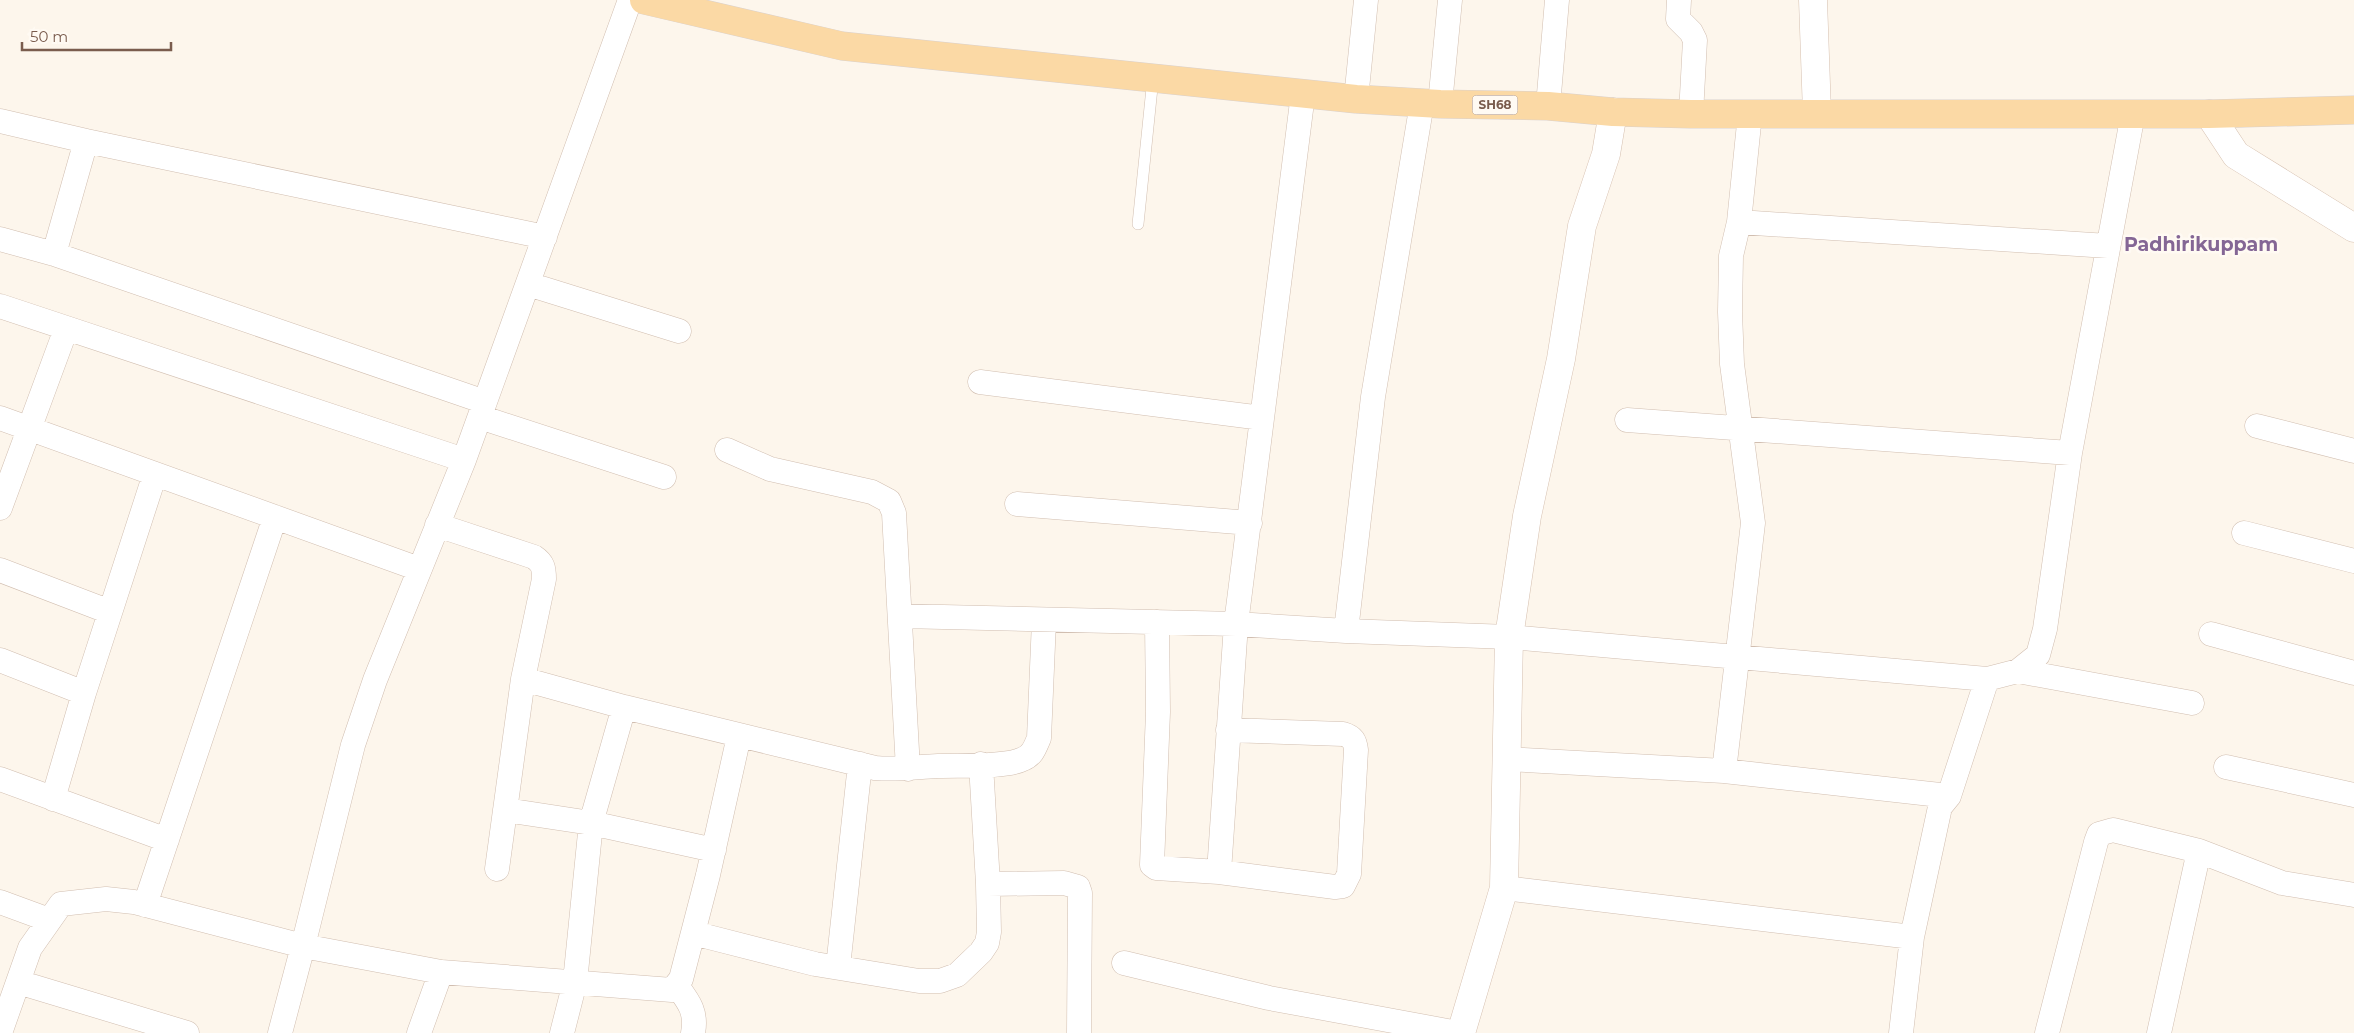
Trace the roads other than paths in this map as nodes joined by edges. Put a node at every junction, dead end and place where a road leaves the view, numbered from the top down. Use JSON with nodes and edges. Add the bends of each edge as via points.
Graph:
{"nodes":[{"id":1,"x":630,"y":0,"type":"edge"},
{"id":2,"x":644,"y":0,"type":"edge"},
{"id":3,"x":1366,"y":0,"type":"edge"},
{"id":4,"x":1450,"y":0,"type":"edge"},
{"id":5,"x":1557,"y":0,"type":"edge"},
{"id":6,"x":1679,"y":0,"type":"edge"},
{"id":7,"x":1813,"y":0,"type":"edge"},
{"id":8,"x":1153,"y":78,"type":"junction"},
{"id":9,"x":1303,"y":94,"type":"junction"},
{"id":10,"x":1356,"y":99,"type":"junction"},
{"id":11,"x":1431,"y":104,"type":"junction"},
{"id":12,"x":1548,"y":106,"type":"junction"},
{"id":13,"x":2354,"y":110,"type":"edge"},
{"id":14,"x":1613,"y":112,"type":"junction"},
{"id":15,"x":1817,"y":113,"type":"junction"},
{"id":16,"x":1691,"y":114,"type":"junction"},
{"id":17,"x":1750,"y":114,"type":"junction"},
{"id":18,"x":2133,"y":114,"type":"junction"},
{"id":19,"x":2209,"y":114,"type":"junction"},
{"id":20,"x":0,"y":121,"type":"edge"},
{"id":21,"x":86,"y":141,"type":"junction"},
{"id":22,"x":1739,"y":222,"type":"junction"},
{"id":23,"x":1138,"y":224,"type":"dead end"},
{"id":24,"x":2354,"y":228,"type":"edge"},
{"id":25,"x":545,"y":237,"type":"junction"},
{"id":26,"x":0,"y":239,"type":"edge"},
{"id":27,"x":2108,"y":246,"type":"junction"},
{"id":28,"x":54,"y":254,"type":"junction"},
{"id":29,"x":528,"y":284,"type":"junction"},
{"id":30,"x":0,"y":306,"type":"edge"},
{"id":31,"x":66,"y":329,"type":"junction"},
{"id":32,"x":679,"y":331,"type":"dead end"},
{"id":33,"x":980,"y":382,"type":"dead end"},
{"id":34,"x":482,"y":409,"type":"junction"},
{"id":35,"x":0,"y":418,"type":"edge"},
{"id":36,"x":1262,"y":418,"type":"junction"},
{"id":37,"x":1627,"y":420,"type":"dead end"},
{"id":38,"x":2257,"y":426,"type":"dead end"},
{"id":39,"x":1741,"y":428,"type":"junction"},
{"id":40,"x":30,"y":429,"type":"junction"},
{"id":41,"x":727,"y":450,"type":"dead end"},
{"id":42,"x":2354,"y":451,"type":"edge"},
{"id":43,"x":2070,"y":453,"type":"junction"},
{"id":44,"x":464,"y":460,"type":"junction"},
{"id":45,"x":155,"y":474,"type":"junction"},
{"id":46,"x":664,"y":478,"type":"dead end"},
{"id":47,"x":1017,"y":504,"type":"dead end"},
{"id":48,"x":0,"y":508,"type":"edge"},
{"id":49,"x":275,"y":517,"type":"junction"},
{"id":50,"x":1250,"y":523,"type":"junction"},
{"id":51,"x":436,"y":525,"type":"junction"},
{"id":52,"x":2244,"y":533,"type":"dead end"},
{"id":53,"x":2354,"y":561,"type":"edge"},
{"id":54,"x":419,"y":569,"type":"junction"},
{"id":55,"x":0,"y":570,"type":"edge"},
{"id":56,"x":110,"y":612,"type":"junction"},
{"id":57,"x":900,"y":616,"type":"junction"},
{"id":58,"x":1044,"y":620,"type":"junction"},
{"id":59,"x":1157,"y":622,"type":"junction"},
{"id":60,"x":1236,"y":624,"type":"junction"},
{"id":61,"x":1346,"y":632,"type":"junction"},
{"id":62,"x":2211,"y":634,"type":"dead end"},
{"id":63,"x":1509,"y":637,"type":"junction"},
{"id":64,"x":1737,"y":656,"type":"junction"},
{"id":65,"x":0,"y":660,"type":"edge"},
{"id":66,"x":2018,"y":671,"type":"junction"},
{"id":67,"x":2354,"y":673,"type":"edge"},
{"id":68,"x":524,"y":679,"type":"junction"},
{"id":69,"x":1987,"y":679,"type":"junction"},
{"id":70,"x":84,"y":693,"type":"junction"},
{"id":71,"x":2192,"y":703,"type":"dead end"},
{"id":72,"x":624,"y":707,"type":"junction"},
{"id":73,"x":1228,"y":730,"type":"junction"},
{"id":74,"x":739,"y":736,"type":"junction"},
{"id":75,"x":1506,"y":759,"type":"junction"},
{"id":76,"x":860,"y":764,"type":"junction"},
{"id":77,"x":981,"y":764,"type":"junction"},
{"id":78,"x":2226,"y":767,"type":"dead end"},
{"id":79,"x":908,"y":769,"type":"junction"},
{"id":80,"x":1724,"y":771,"type":"junction"},
{"id":81,"x":0,"y":779,"type":"edge"},
{"id":82,"x":2354,"y":795,"type":"edge"},
{"id":83,"x":1949,"y":796,"type":"junction"},
{"id":84,"x":53,"y":799,"type":"junction"},
{"id":85,"x":505,"y":810,"type":"junction"},
{"id":86,"x":591,"y":823,"type":"junction"},
{"id":87,"x":167,"y":840,"type":"junction"},
{"id":88,"x":714,"y":850,"type":"junction"},
{"id":89,"x":2199,"y":851,"type":"junction"},
{"id":90,"x":497,"y":869,"type":"dead end"},
{"id":91,"x":1219,"y":872,"type":"junction"},
{"id":92,"x":988,"y":884,"type":"junction"},
{"id":93,"x":1504,"y":888,"type":"junction"},
{"id":94,"x":2354,"y":895,"type":"edge"},
{"id":95,"x":0,"y":902,"type":"edge"},
{"id":96,"x":146,"y":905,"type":"junction"},
{"id":97,"x":49,"y":920,"type":"junction"},
{"id":98,"x":693,"y":933,"type":"junction"},
{"id":99,"x":1912,"y":937,"type":"junction"},
{"id":100,"x":303,"y":946,"type":"junction"},
{"id":101,"x":1124,"y":963,"type":"dead end"},
{"id":102,"x":838,"y":967,"type":"junction"},
{"id":103,"x":441,"y":972,"type":"junction"},
{"id":104,"x":18,"y":982,"type":"junction"},
{"id":105,"x":575,"y":982,"type":"junction"},
{"id":106,"x":677,"y":986,"type":"junction"},
{"id":107,"x":2,"y":1021,"type":"edge"},
{"id":108,"x":187,"y":1033,"type":"edge"},
{"id":109,"x":280,"y":1033,"type":"edge"},
{"id":110,"x":419,"y":1033,"type":"edge"},
{"id":111,"x":562,"y":1033,"type":"edge"},
{"id":112,"x":693,"y":1033,"type":"edge"},
{"id":113,"x":1079,"y":1033,"type":"edge"},
{"id":114,"x":1459,"y":1033,"type":"edge"},
{"id":115,"x":1901,"y":1033,"type":"edge"},
{"id":116,"x":2047,"y":1033,"type":"edge"},
{"id":117,"x":2159,"y":1033,"type":"edge"}],
"edges":[{"from":1,"to":25,"type":"street"},
{"from":2,"to":8,"type":"main road","number":"SH68","via":[[842,46]]},
{"from":3,"to":10,"type":"street"},
{"from":4,"to":11,"type":"street"},
{"from":5,"to":12,"type":"street"},
{"from":6,"to":16,"type":"street","via":[[1678,19],[1695,40]]},
{"from":7,"to":15,"type":"street"},
{"from":8,"to":9,"type":"main road","number":"SH68"},
{"from":8,"to":23,"type":"lane"},
{"from":9,"to":10,"type":"main road","number":"SH68"},
{"from":9,"to":36,"type":"street"},
{"from":10,"to":11,"type":"main road","number":"SH68"},
{"from":11,"to":12,"type":"main road","number":"SH68"},
{"from":11,"to":61,"type":"street","via":[[1373,397]]},
{"from":12,"to":14,"type":"main road","number":"SH68"},
{"from":13,"to":19,"type":"main road","number":"SH68"},
{"from":14,"to":16,"type":"main road","number":"SH68"},
{"from":14,"to":63,"type":"street","via":[[1606,154],[1582,226],[1560,358],[1527,516]]},
{"from":15,"to":17,"type":"main road","number":"SH68"},
{"from":15,"to":18,"type":"main road","number":"SH68"},
{"from":16,"to":17,"type":"main road","number":"SH68"},
{"from":17,"to":22,"type":"street"},
{"from":18,"to":19,"type":"main road","number":"SH68"},
{"from":18,"to":27,"type":"street"},
{"from":19,"to":24,"type":"street","via":[[2236,155]]},
{"from":20,"to":21,"type":"street"},
{"from":21,"to":25,"type":"street"},
{"from":21,"to":28,"type":"street"},
{"from":22,"to":27,"type":"street"},
{"from":22,"to":39,"type":"street","via":[[1732,256],[1730,312],[1732,364]]},
{"from":25,"to":29,"type":"street"},
{"from":26,"to":28,"type":"street"},
{"from":27,"to":43,"type":"street"},
{"from":28,"to":34,"type":"street"},
{"from":29,"to":32,"type":"street"},
{"from":29,"to":34,"type":"street"},
{"from":30,"to":31,"type":"street"},
{"from":31,"to":40,"type":"street"},
{"from":31,"to":44,"type":"street"},
{"from":33,"to":36,"type":"street"},
{"from":34,"to":44,"type":"street"},
{"from":34,"to":46,"type":"street"},
{"from":35,"to":40,"type":"street"},
{"from":36,"to":50,"type":"street"},
{"from":37,"to":39,"type":"street"},
{"from":38,"to":42,"type":"street"},
{"from":39,"to":43,"type":"street"},
{"from":39,"to":64,"type":"street","via":[[1753,523]]},
{"from":40,"to":45,"type":"street"},
{"from":40,"to":48,"type":"street"},
{"from":41,"to":57,"type":"street","via":[[770,469],[872,492],[890,501],[894,514]]},
{"from":43,"to":66,"type":"street","via":[[2045,629],[2038,655]]},
{"from":44,"to":51,"type":"street"},
{"from":45,"to":49,"type":"street"},
{"from":45,"to":56,"type":"street"},
{"from":47,"to":50,"type":"street"},
{"from":49,"to":54,"type":"street"},
{"from":49,"to":87,"type":"street"},
{"from":50,"to":60,"type":"street"},
{"from":51,"to":54,"type":"street"},
{"from":51,"to":68,"type":"street","via":[[540,561],[544,579]]},
{"from":52,"to":53,"type":"street"},
{"from":54,"to":100,"type":"street","via":[[353,746]]},
{"from":55,"to":56,"type":"street"},
{"from":56,"to":70,"type":"street"},
{"from":57,"to":58,"type":"street"},
{"from":57,"to":79,"type":"street"},
{"from":58,"to":59,"type":"street"},
{"from":58,"to":77,"type":"street","via":[[1039,738],[1034,751],[1011,763]]},
{"from":59,"to":60,"type":"street"},
{"from":59,"to":91,"type":"street","via":[[1158,712],[1150,861],[1156,868]]},
{"from":60,"to":61,"type":"street"},
{"from":60,"to":73,"type":"street"},
{"from":61,"to":63,"type":"street"},
{"from":62,"to":67,"type":"street"},
{"from":63,"to":64,"type":"street"},
{"from":63,"to":75,"type":"street"},
{"from":64,"to":69,"type":"street"},
{"from":64,"to":80,"type":"street"},
{"from":65,"to":70,"type":"street"},
{"from":66,"to":69,"type":"street"},
{"from":66,"to":71,"type":"street"},
{"from":68,"to":72,"type":"street"},
{"from":68,"to":85,"type":"street"},
{"from":69,"to":83,"type":"street"},
{"from":70,"to":84,"type":"street"},
{"from":72,"to":74,"type":"street"},
{"from":72,"to":86,"type":"street"},
{"from":73,"to":91,"type":"street"},
{"from":73,"to":91,"type":"street","via":[[1343,734],[1355,741],[1349,874],[1343,886],[1335,887]]},
{"from":74,"to":76,"type":"street"},
{"from":74,"to":88,"type":"street"},
{"from":75,"to":80,"type":"street"},
{"from":75,"to":93,"type":"street"},
{"from":76,"to":79,"type":"street"},
{"from":76,"to":102,"type":"street"},
{"from":77,"to":79,"type":"street"},
{"from":77,"to":92,"type":"street"},
{"from":78,"to":82,"type":"street"},
{"from":80,"to":83,"type":"street"},
{"from":81,"to":84,"type":"street"},
{"from":83,"to":99,"type":"street","via":[[1940,807]]},
{"from":84,"to":87,"type":"street"},
{"from":85,"to":86,"type":"street"},
{"from":85,"to":90,"type":"street"},
{"from":86,"to":88,"type":"street"},
{"from":86,"to":105,"type":"street"},
{"from":87,"to":96,"type":"street"},
{"from":88,"to":98,"type":"street"},
{"from":89,"to":94,"type":"street","via":[[2266,878]]},
{"from":89,"to":116,"type":"street","via":[[2113,830],[2099,834]]},
{"from":89,"to":117,"type":"street"},
{"from":92,"to":102,"type":"street","via":[[987,943],[957,975],[940,981],[919,981]]},
{"from":92,"to":113,"type":"street","via":[[1064,883],[1078,887]]},
{"from":93,"to":99,"type":"street"},
{"from":93,"to":114,"type":"street"},
{"from":95,"to":97,"type":"street"},
{"from":96,"to":97,"type":"street","via":[[106,899],[61,904]]},
{"from":96,"to":100,"type":"street"},
{"from":97,"to":104,"type":"street","via":[[30,948]]},
{"from":98,"to":102,"type":"street"},
{"from":98,"to":106,"type":"street"},
{"from":99,"to":115,"type":"street"},
{"from":100,"to":103,"type":"street"},
{"from":100,"to":109,"type":"street"},
{"from":101,"to":114,"type":"street","via":[[1270,998]]},
{"from":103,"to":105,"type":"street"},
{"from":103,"to":110,"type":"street"},
{"from":104,"to":107,"type":"street"},
{"from":104,"to":108,"type":"street"},
{"from":105,"to":106,"type":"street","via":[[665,991]]},
{"from":105,"to":111,"type":"street"},
{"from":106,"to":112,"type":"street","via":[[693,1008]]}]}
